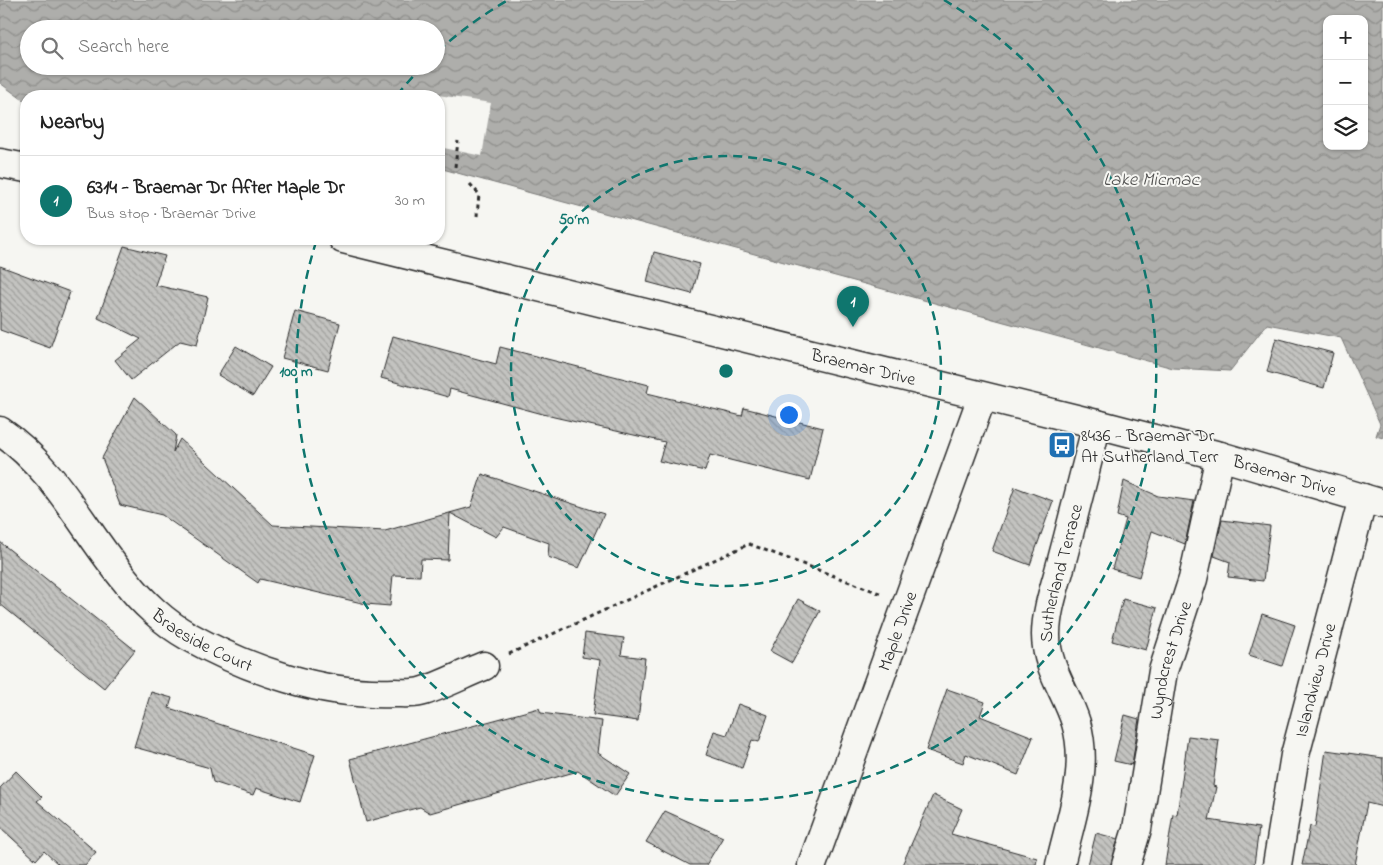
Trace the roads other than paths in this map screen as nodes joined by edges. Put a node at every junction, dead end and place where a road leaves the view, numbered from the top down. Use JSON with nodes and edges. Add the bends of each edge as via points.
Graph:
{"nodes":[{"id":1,"x":0,"y":162,"type":"edge"},
{"id":2,"x":20,"y":167,"type":"edge"},
{"id":3,"x":366,"y":245,"type":"edge"},
{"id":4,"x":982,"y":397,"type":"junction"},
{"id":5,"x":1097,"y":424,"type":"junction"},
{"id":6,"x":0,"y":431,"type":"edge"},
{"id":7,"x":1220,"y":456,"type":"junction"},
{"id":8,"x":1373,"y":501,"type":"edge"},
{"id":9,"x":484,"y":666,"type":"road end"},
{"id":10,"x":812,"y":865,"type":"edge"},
{"id":11,"x":1060,"y":865,"type":"edge"},
{"id":12,"x":1126,"y":865,"type":"edge"},
{"id":13,"x":1277,"y":865,"type":"edge"}],
"edges":[{"from":1,"to":2,"type":"street"},
{"from":3,"to":4,"type":"street","name":"Braemar Drive"},
{"from":4,"to":5,"type":"street","name":"Braemar Drive"},
{"from":4,"to":10,"type":"street","name":"Maple Drive"},
{"from":5,"to":7,"type":"street","name":"Braemar Drive"},
{"from":5,"to":11,"type":"street","name":"Sutherland Terrace","via":[[1047,618],[1048,653],[1054,676],[1077,724],[1080,747],[1081,777]]},
{"from":6,"to":9,"type":"street","name":"Braeside Court","via":[[36,460],[126,582],[158,615],[187,636],[288,679],[375,694],[420,692]]},
{"from":7,"to":8,"type":"street","name":"Braemar Drive"},
{"from":7,"to":12,"type":"street","name":"Wyndcrest Drive","via":[[1193,578],[1163,671],[1137,829]]},
{"from":8,"to":13,"type":"street","name":"Islandview Drive","via":[[1294,755]]}]}
